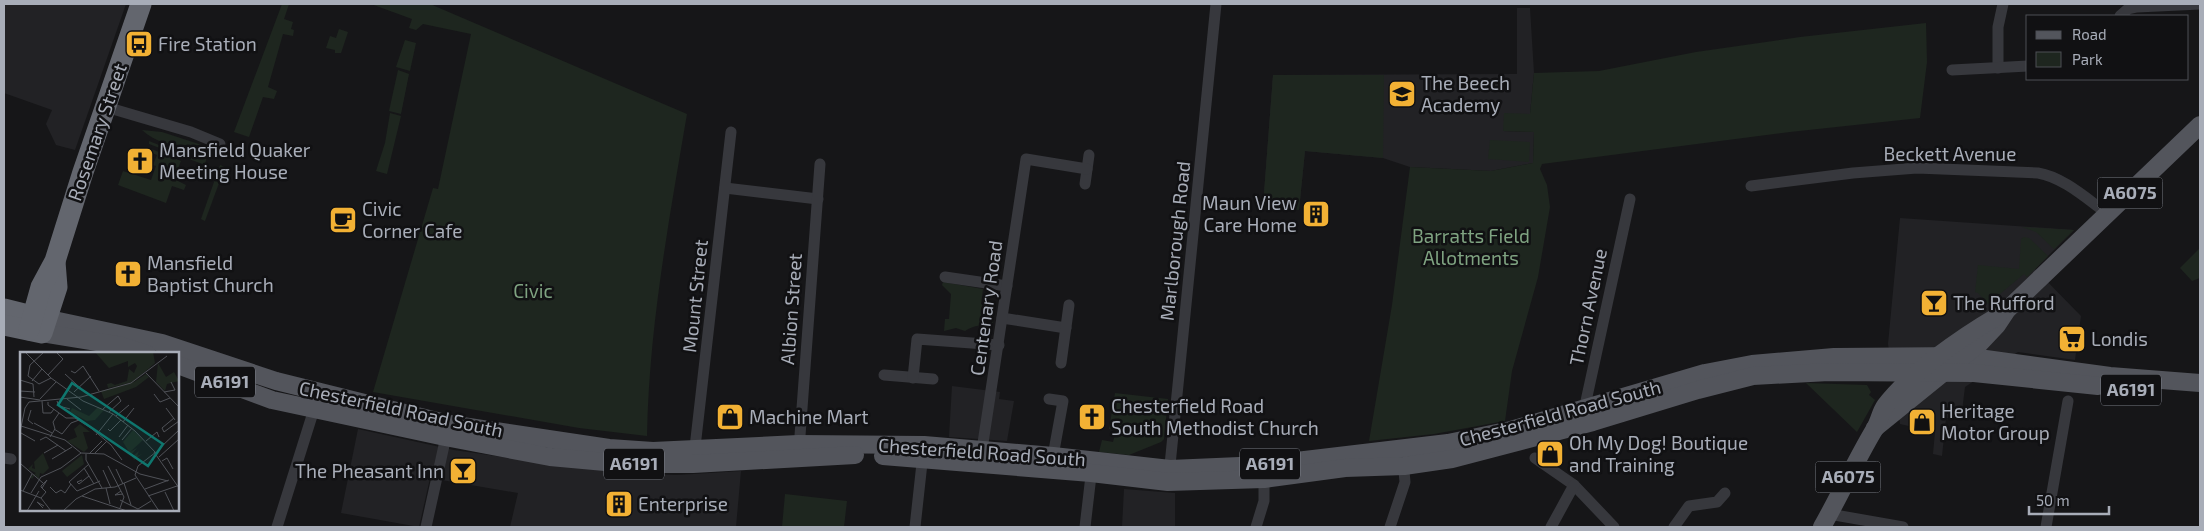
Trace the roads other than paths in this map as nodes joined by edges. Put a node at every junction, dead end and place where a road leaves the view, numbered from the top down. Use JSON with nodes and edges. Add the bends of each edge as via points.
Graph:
{"nodes":[{"id":1,"x":141,"y":4,"type":"edge"},
{"id":2,"x":1216,"y":4,"type":"edge"},
{"id":3,"x":2003,"y":4,"type":"edge"},
{"id":4,"x":2200,"y":4,"type":"edge"},
{"id":5,"x":2121,"y":15,"type":"edge"},
{"id":6,"x":2026,"y":66,"type":"edge"},
{"id":7,"x":1998,"y":68,"type":"junction"},
{"id":8,"x":1952,"y":70,"type":"dead end"},
{"id":9,"x":106,"y":107,"type":"junction"},
{"id":10,"x":2200,"y":124,"type":"edge"},
{"id":11,"x":731,"y":132,"type":"dead end"},
{"id":12,"x":220,"y":144,"type":"dead end"},
{"id":13,"x":1089,"y":155,"type":"dead end"},
{"id":14,"x":820,"y":164,"type":"dead end"},
{"id":15,"x":1087,"y":169,"type":"junction"},
{"id":16,"x":1085,"y":184,"type":"dead end"},
{"id":17,"x":1750,"y":186,"type":"dead end"},
{"id":18,"x":725,"y":188,"type":"junction"},
{"id":19,"x":818,"y":199,"type":"junction"},
{"id":20,"x":1630,"y":199,"type":"dead end"},
{"id":21,"x":2108,"y":214,"type":"junction"},
{"id":22,"x":944,"y":277,"type":"dead end"},
{"id":23,"x":1006,"y":286,"type":"junction"},
{"id":24,"x":1069,"y":305,"type":"dead end"},
{"id":25,"x":4,"y":309,"type":"edge"},
{"id":26,"x":2007,"y":310,"type":"junction"},
{"id":27,"x":1002,"y":318,"type":"junction"},
{"id":28,"x":38,"y":324,"type":"junction"},
{"id":29,"x":4,"y":325,"type":"edge"},
{"id":30,"x":1997,"y":325,"type":"junction"},
{"id":31,"x":1066,"y":328,"type":"junction"},
{"id":32,"x":999,"y":345,"type":"junction"},
{"id":33,"x":97,"y":348,"type":"edge"},
{"id":34,"x":130,"y":352,"type":"edge"},
{"id":35,"x":1964,"y":356,"type":"junction"},
{"id":36,"x":1061,"y":363,"type":"dead end"},
{"id":37,"x":2015,"y":363,"type":"junction"},
{"id":38,"x":1941,"y":364,"type":"junction"},
{"id":39,"x":179,"y":365,"type":"edge"},
{"id":40,"x":1866,"y":372,"type":"junction"},
{"id":41,"x":1918,"y":373,"type":"junction"},
{"id":42,"x":884,"y":375,"type":"dead end"},
{"id":43,"x":913,"y":378,"type":"junction"},
{"id":44,"x":933,"y":379,"type":"dead end"},
{"id":45,"x":2200,"y":383,"type":"edge"},
{"id":46,"x":319,"y":392,"type":"junction"},
{"id":47,"x":2200,"y":395,"type":"edge"},
{"id":48,"x":1050,"y":398,"type":"dead end"},
{"id":49,"x":2068,"y":401,"type":"dead end"},
{"id":50,"x":1884,"y":408,"type":"junction"},
{"id":51,"x":314,"y":409,"type":"junction"},
{"id":52,"x":1590,"y":415,"type":"junction"},
{"id":53,"x":1876,"y":428,"type":"junction"},
{"id":54,"x":447,"y":430,"type":"junction"},
{"id":55,"x":799,"y":450,"type":"junction"},
{"id":56,"x":923,"y":451,"type":"junction"},
{"id":57,"x":694,"y":456,"type":"junction"},
{"id":58,"x":981,"y":456,"type":"junction"},
{"id":59,"x":1054,"y":456,"type":"junction"},
{"id":60,"x":1403,"y":457,"type":"junction"},
{"id":61,"x":1534,"y":458,"type":"dead end"},
{"id":62,"x":1092,"y":467,"type":"junction"},
{"id":63,"x":1263,"y":472,"type":"junction"},
{"id":64,"x":1169,"y":476,"type":"junction"},
{"id":65,"x":1574,"y":485,"type":"junction"},
{"id":66,"x":1725,"y":493,"type":"dead end"},
{"id":67,"x":1826,"y":521,"type":"edge"},
{"id":68,"x":277,"y":527,"type":"edge"},
{"id":69,"x":426,"y":527,"type":"edge"},
{"id":70,"x":915,"y":527,"type":"edge"},
{"id":71,"x":1086,"y":527,"type":"edge"},
{"id":72,"x":1256,"y":527,"type":"edge"},
{"id":73,"x":1390,"y":527,"type":"edge"},
{"id":74,"x":1551,"y":527,"type":"edge"},
{"id":75,"x":1614,"y":527,"type":"edge"},
{"id":76,"x":1674,"y":527,"type":"edge"},
{"id":77,"x":1903,"y":527,"type":"edge"},
{"id":78,"x":2046,"y":527,"type":"edge"}],
"edges":[{"from":1,"to":9,"type":"highway","name":"Rosemary Street"},
{"from":2,"to":64,"type":"street","name":"Marlborough Road"},
{"from":3,"to":7,"type":"street","via":[[1998,28]]},
{"from":4,"to":5,"type":"street","via":[[2137,7]]},
{"from":6,"to":7,"type":"street"},
{"from":7,"to":8,"type":"street"},
{"from":9,"to":12,"type":"street"},
{"from":9,"to":28,"type":"highway","name":"Rosemary Street","via":[[55,261],[57,287]]},
{"from":10,"to":21,"type":"main road","number":"A6075"},
{"from":11,"to":18,"type":"street","name":"Mount Street"},
{"from":13,"to":15,"type":"street"},
{"from":14,"to":19,"type":"street","name":"Albion Street"},
{"from":15,"to":16,"type":"street"},
{"from":15,"to":23,"type":"street","name":"Centenary Road","via":[[1026,159]]},
{"from":17,"to":21,"type":"street","name":"Beckett Avenue","via":[[1917,168],[2038,173],[2049,174]]},
{"from":18,"to":19,"type":"street"},
{"from":18,"to":57,"type":"street","name":"Mount Street"},
{"from":19,"to":55,"type":"street","name":"Albion Street"},
{"from":20,"to":52,"type":"street","name":"Thorn Avenue","via":[[1586,401]]},
{"from":21,"to":26,"type":"main road","number":"A6075"},
{"from":22,"to":23,"type":"street"},
{"from":23,"to":27,"type":"street","name":"Centenary Road"},
{"from":24,"to":31,"type":"street"},
{"from":25,"to":28,"type":"highway","name":"Chesterfield Road South"},
{"from":26,"to":30,"type":"main road","number":"A6075"},
{"from":26,"to":38,"type":"main road","number":"A6075","via":[[1976,329]]},
{"from":27,"to":31,"type":"street"},
{"from":27,"to":32,"type":"street","name":"Centenary Road"},
{"from":28,"to":29,"type":"highway","name":"Chesterfield Road South"},
{"from":28,"to":33,"type":"main road","name":"Chesterfield Road South"},
{"from":28,"to":46,"type":"main road","name":"Chesterfield Road South","number":"A6191","via":[[162,343],[249,373]]},
{"from":30,"to":35,"type":"main road","number":"A6075"},
{"from":30,"to":37,"type":"main road","via":[[1994,347],[2004,358]]},
{"from":31,"to":36,"type":"street"},
{"from":32,"to":43,"type":"street","via":[[917,339]]},
{"from":32,"to":58,"type":"street","name":"Centenary Road"},
{"from":33,"to":34,"type":"main road","name":"Chesterfield Road South"},
{"from":35,"to":37,"type":"main road","number":"A6191"},
{"from":35,"to":38,"type":"main road","number":"A6075"},
{"from":37,"to":45,"type":"main road","number":"A6191","via":[[2158,381]]},
{"from":38,"to":41,"type":"main road","name":"Chesterfield Road South","number":"A6191"},
{"from":38,"to":47,"type":"main road","number":"A6191","via":[[1978,373]]},
{"from":38,"to":52,"type":"main road","name":"Chesterfield Road South","number":"A6191","via":[[1834,356],[1752,364],[1706,373]]},
{"from":38,"to":53,"type":"main road","number":"A6075"},
{"from":39,"to":51,"type":"main road","name":"Chesterfield Road South","number":"A6191","via":[[272,400]]},
{"from":40,"to":41,"type":"main road","name":"Chesterfield Road South","number":"A6191"},
{"from":40,"to":50,"type":"main road","via":[[1883,390]]},
{"from":40,"to":52,"type":"main road","name":"Chesterfield Road South","number":"A6191","via":[[1753,376]]},
{"from":41,"to":50,"type":"main road","number":"A6075"},
{"from":42,"to":43,"type":"street"},
{"from":43,"to":44,"type":"street"},
{"from":46,"to":51,"type":"street"},
{"from":46,"to":54,"type":"main road","name":"Chesterfield Road South","number":"A6191"},
{"from":48,"to":59,"type":"street","via":[[1063,401]]},
{"from":49,"to":78,"type":"street"},
{"from":50,"to":53,"type":"main road","number":"A6075"},
{"from":51,"to":54,"type":"main road","name":"Chesterfield Road South","number":"A6191"},
{"from":51,"to":68,"type":"street"},
{"from":52,"to":60,"type":"main road","name":"Chesterfield Road South","number":"A6191","via":[[1452,459]]},
{"from":53,"to":67,"type":"main road","number":"A6075","via":[[1865,443]]},
{"from":54,"to":57,"type":"main road","name":"Chesterfield Road South","number":"A6191"},
{"from":54,"to":69,"type":"street"},
{"from":55,"to":56,"type":"main road","name":"Chesterfield Road South","number":"A6191"},
{"from":55,"to":57,"type":"main road","name":"Chesterfield Road South","number":"A6191"},
{"from":56,"to":58,"type":"main road","name":"Chesterfield Road South","number":"A6191"},
{"from":56,"to":70,"type":"street"},
{"from":58,"to":59,"type":"main road","name":"Chesterfield Road South","number":"A6191"},
{"from":58,"to":62,"type":"main road","name":"Chesterfield Road South","number":"A6191"},
{"from":59,"to":62,"type":"main road","name":"Chesterfield Road South","number":"A6191"},
{"from":60,"to":63,"type":"main road","name":"Chesterfield Road South","number":"A6191","via":[[1345,468]]},
{"from":60,"to":73,"type":"street","via":[[1405,482]]},
{"from":61,"to":65,"type":"street"},
{"from":62,"to":64,"type":"main road","name":"Chesterfield Road South","number":"A6191"},
{"from":62,"to":71,"type":"street"},
{"from":63,"to":64,"type":"main road","name":"Chesterfield Road South","number":"A6191"},
{"from":63,"to":72,"type":"street","via":[[1264,501]]},
{"from":65,"to":74,"type":"street"},
{"from":65,"to":75,"type":"street"},
{"from":66,"to":76,"type":"street","via":[[1718,502],[1689,506]]},
{"from":67,"to":77,"type":"street"}]}
